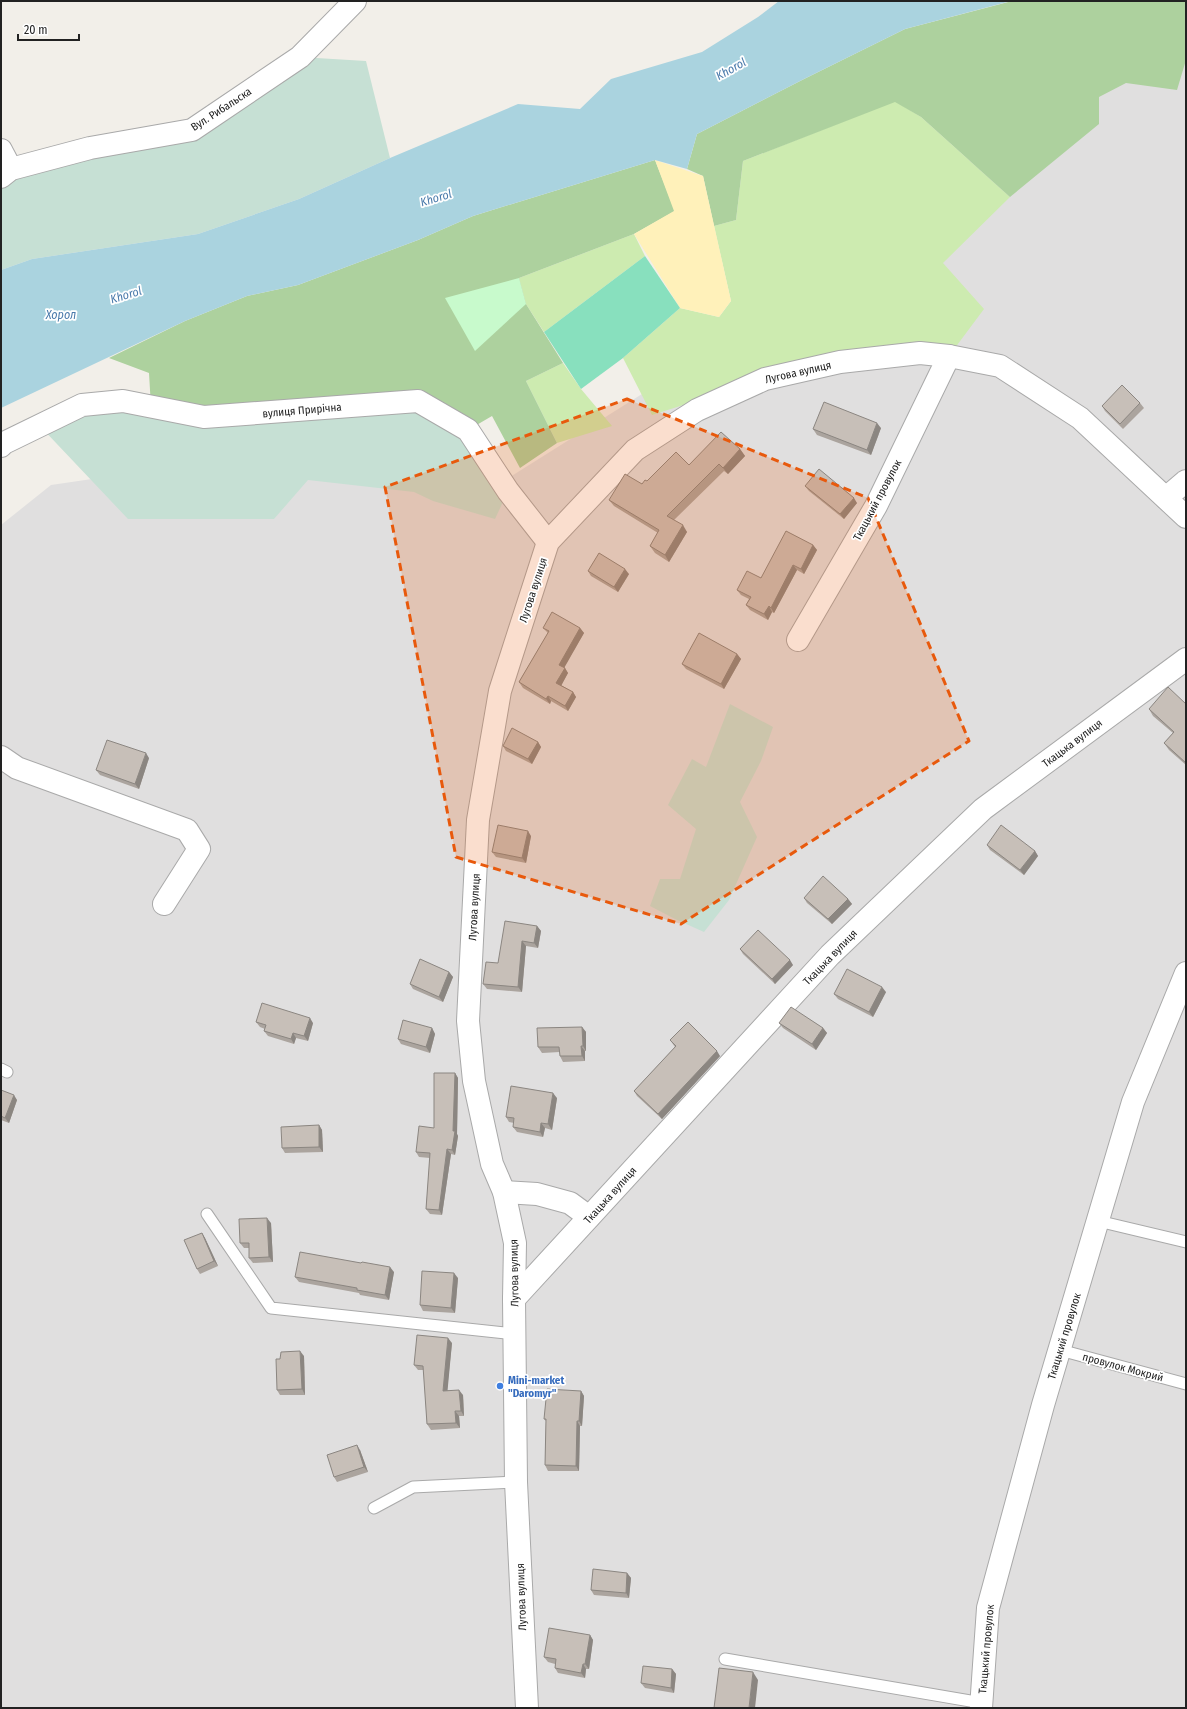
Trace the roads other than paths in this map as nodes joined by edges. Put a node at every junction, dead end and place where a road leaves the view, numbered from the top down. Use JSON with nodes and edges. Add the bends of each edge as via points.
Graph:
{"nodes":[{"id":1,"x":355,"y":1,"type":"edge"},
{"id":2,"x":1,"y":150,"type":"edge"},
{"id":3,"x":6,"y":173,"type":"edge"},
{"id":4,"x":949,"y":356,"type":"junction"},
{"id":5,"x":1,"y":446,"type":"edge"},
{"id":6,"x":1186,"y":481,"type":"edge"},
{"id":7,"x":1166,"y":498,"type":"junction"},
{"id":8,"x":1186,"y":517,"type":"edge"},
{"id":9,"x":548,"y":542,"type":"junction"},
{"id":10,"x":798,"y":640,"type":"dead end"},
{"id":11,"x":1186,"y":659,"type":"edge"},
{"id":12,"x":1,"y":757,"type":"edge"},
{"id":13,"x":164,"y":904,"type":"dead end"},
{"id":14,"x":1186,"y":973,"type":"edge"},
{"id":15,"x":504,"y":1192,"type":"junction"},
{"id":16,"x":207,"y":1214,"type":"dead end"},
{"id":17,"x":589,"y":1217,"type":"junction"},
{"id":18,"x":1098,"y":1221,"type":"junction"},
{"id":19,"x":1186,"y":1242,"type":"edge"},
{"id":20,"x":514,"y":1299,"type":"junction"},
{"id":21,"x":515,"y":1334,"type":"junction"},
{"id":22,"x":1060,"y":1350,"type":"junction"},
{"id":23,"x":1186,"y":1384,"type":"edge"},
{"id":24,"x":516,"y":1482,"type":"junction"},
{"id":25,"x":374,"y":1508,"type":"dead end"},
{"id":26,"x":725,"y":1658,"type":"dead end"},
{"id":27,"x":982,"y":1706,"type":"edge"},
{"id":28,"x":527,"y":1708,"type":"edge"}],
"edges":[{"from":1,"to":3,"type":"street","name":"Вул. Рибальска","via":[[300,57],[192,130],[90,148]]},
{"from":2,"to":3,"type":"street"},
{"from":4,"to":7,"type":"street","via":[[1000,366],[1080,418]]},
{"from":4,"to":9,"type":"street","name":"Лугова вулиця","via":[[920,353],[840,362],[765,379],[697,410],[635,450]]},
{"from":4,"to":10,"type":"street","name":"Ткацький провулок","via":[[876,506]]},
{"from":5,"to":9,"type":"street","name":"вулиця Прирічна","via":[[4,442],[82,405],[123,401],[204,418],[418,401],[468,430],[508,491]]},
{"from":6,"to":7,"type":"street"},
{"from":7,"to":8,"type":"street"},
{"from":9,"to":15,"type":"street","name":"Лугова вулиця","via":[[500,690],[478,820],[468,1021],[474,1081],[492,1164]]},
{"from":11,"to":17,"type":"street","name":"Ткацька вулиця","via":[[983,809],[830,955]]},
{"from":12,"to":13,"type":"street","via":[[17,768],[187,830],[199,850]]},
{"from":14,"to":18,"type":"street","name":"Ткацький провулок","via":[[1133,1102]]},
{"from":15,"to":17,"type":"street","via":[[537,1194],[570,1203]]},
{"from":15,"to":20,"type":"street","name":"Лугова вулиця","via":[[515,1242]]},
{"from":16,"to":21,"type":"lane","via":[[271,1308]]},
{"from":17,"to":20,"type":"street","name":"Ткацька вулиця"},
{"from":18,"to":19,"type":"lane"},
{"from":18,"to":22,"type":"street","name":"Ткацький провулок"},
{"from":20,"to":21,"type":"street","name":"Лугова вулиця"},
{"from":21,"to":24,"type":"street","name":"Лугова вулиця"},
{"from":22,"to":23,"type":"lane","name":"провулок Мокрий"},
{"from":22,"to":27,"type":"street","name":"Ткацький провулок","via":[[988,1608]]},
{"from":24,"to":25,"type":"lane","via":[[413,1487]]},
{"from":24,"to":28,"type":"street","name":"Лугова вулиця"},
{"from":26,"to":27,"type":"lane"}]}
